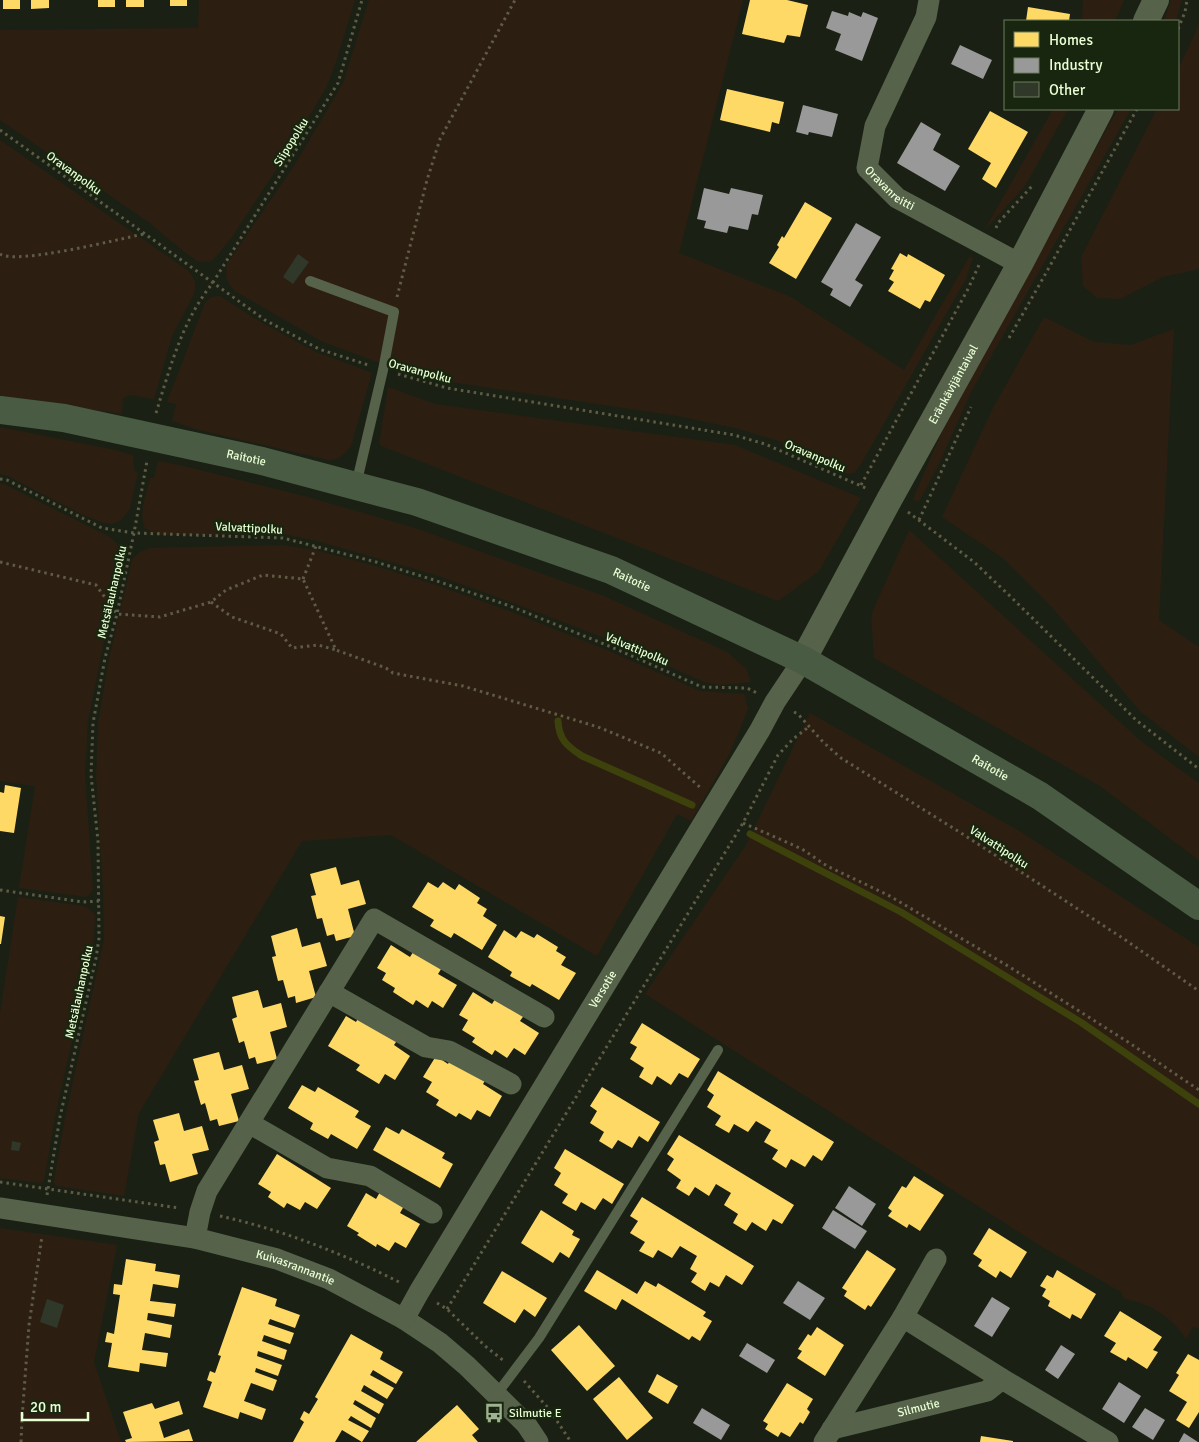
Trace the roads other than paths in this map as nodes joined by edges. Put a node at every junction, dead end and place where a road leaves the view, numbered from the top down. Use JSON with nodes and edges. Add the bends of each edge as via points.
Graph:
{"nodes":[{"id":1,"x":928,"y":0,"type":"edge"},
{"id":2,"x":1156,"y":0,"type":"edge"},
{"id":3,"x":1146,"y":20,"type":"edge"},
{"id":4,"x":1100,"y":110,"type":"edge"},
{"id":5,"x":1020,"y":264,"type":"junction"},
{"id":6,"x":310,"y":281,"type":"dead end"},
{"id":7,"x":0,"y":410,"type":"edge"},
{"id":8,"x":356,"y":486,"type":"junction"},
{"id":9,"x":803,"y":660,"type":"junction"},
{"id":10,"x":1199,"y":906,"type":"edge"},
{"id":11,"x":330,"y":992,"type":"junction"},
{"id":12,"x":544,"y":1017,"type":"dead end"},
{"id":13,"x":718,"y":1050,"type":"dead end"},
{"id":14,"x":511,"y":1084,"type":"dead end"},
{"id":15,"x":249,"y":1123,"type":"junction"},
{"id":16,"x":0,"y":1208,"type":"edge"},
{"id":17,"x":432,"y":1213,"type":"dead end"},
{"id":18,"x":195,"y":1238,"type":"junction"},
{"id":19,"x":936,"y":1259,"type":"dead end"},
{"id":20,"x":903,"y":1317,"type":"junction"},
{"id":21,"x":404,"y":1319,"type":"junction"},
{"id":22,"x":1002,"y":1379,"type":"junction"},
{"id":23,"x":496,"y":1395,"type":"junction"},
{"id":24,"x":828,"y":1436,"type":"edge"},
{"id":25,"x":538,"y":1442,"type":"edge"},
{"id":26,"x":1108,"y":1442,"type":"edge"}],
"edges":[{"from":1,"to":5,"type":"street","name":"Oravanreitti","via":[[926,17],[875,126],[867,168],[897,198]]},
{"from":2,"to":3,"type":"street"},
{"from":4,"to":5,"type":"street","name":"Eränkävijäntaival"},
{"from":5,"to":9,"type":"street","name":"Eränkävijäntaival"},
{"from":6,"to":8,"type":"lane","via":[[394,312],[384,370]]},
{"from":7,"to":8,"type":"main road","name":"Raitotie","via":[[64,418],[262,461]]},
{"from":8,"to":9,"type":"main road","name":"Raitotie","via":[[417,502],[611,570]]},
{"from":9,"to":10,"type":"main road","name":"Raitotie","via":[[1040,796]]},
{"from":9,"to":21,"type":"street","name":"Versotie"},
{"from":11,"to":12,"type":"street","via":[[374,919]]},
{"from":11,"to":14,"type":"street","via":[[426,1047],[449,1051]]},
{"from":11,"to":15,"type":"street"},
{"from":13,"to":23,"type":"lane","via":[[539,1338]]},
{"from":15,"to":17,"type":"street","via":[[327,1168],[370,1176]]},
{"from":15,"to":18,"type":"street","via":[[207,1191]]},
{"from":16,"to":18,"type":"street","name":"Kuivasrannantie"},
{"from":18,"to":21,"type":"street","name":"Kuivasrannantie","via":[[278,1259],[328,1279]]},
{"from":19,"to":20,"type":"street","name":"Silmutie"},
{"from":20,"to":22,"type":"street"},
{"from":20,"to":24,"type":"street","name":"Silmutie"},
{"from":21,"to":23,"type":"street","name":"Kuivasrannantie","via":[[440,1343]]},
{"from":22,"to":24,"type":"street","name":"Silmutie","via":[[987,1391]]},
{"from":22,"to":26,"type":"street"},
{"from":23,"to":25,"type":"street","name":"Kuivasrannantie","via":[[526,1424]]}]}
